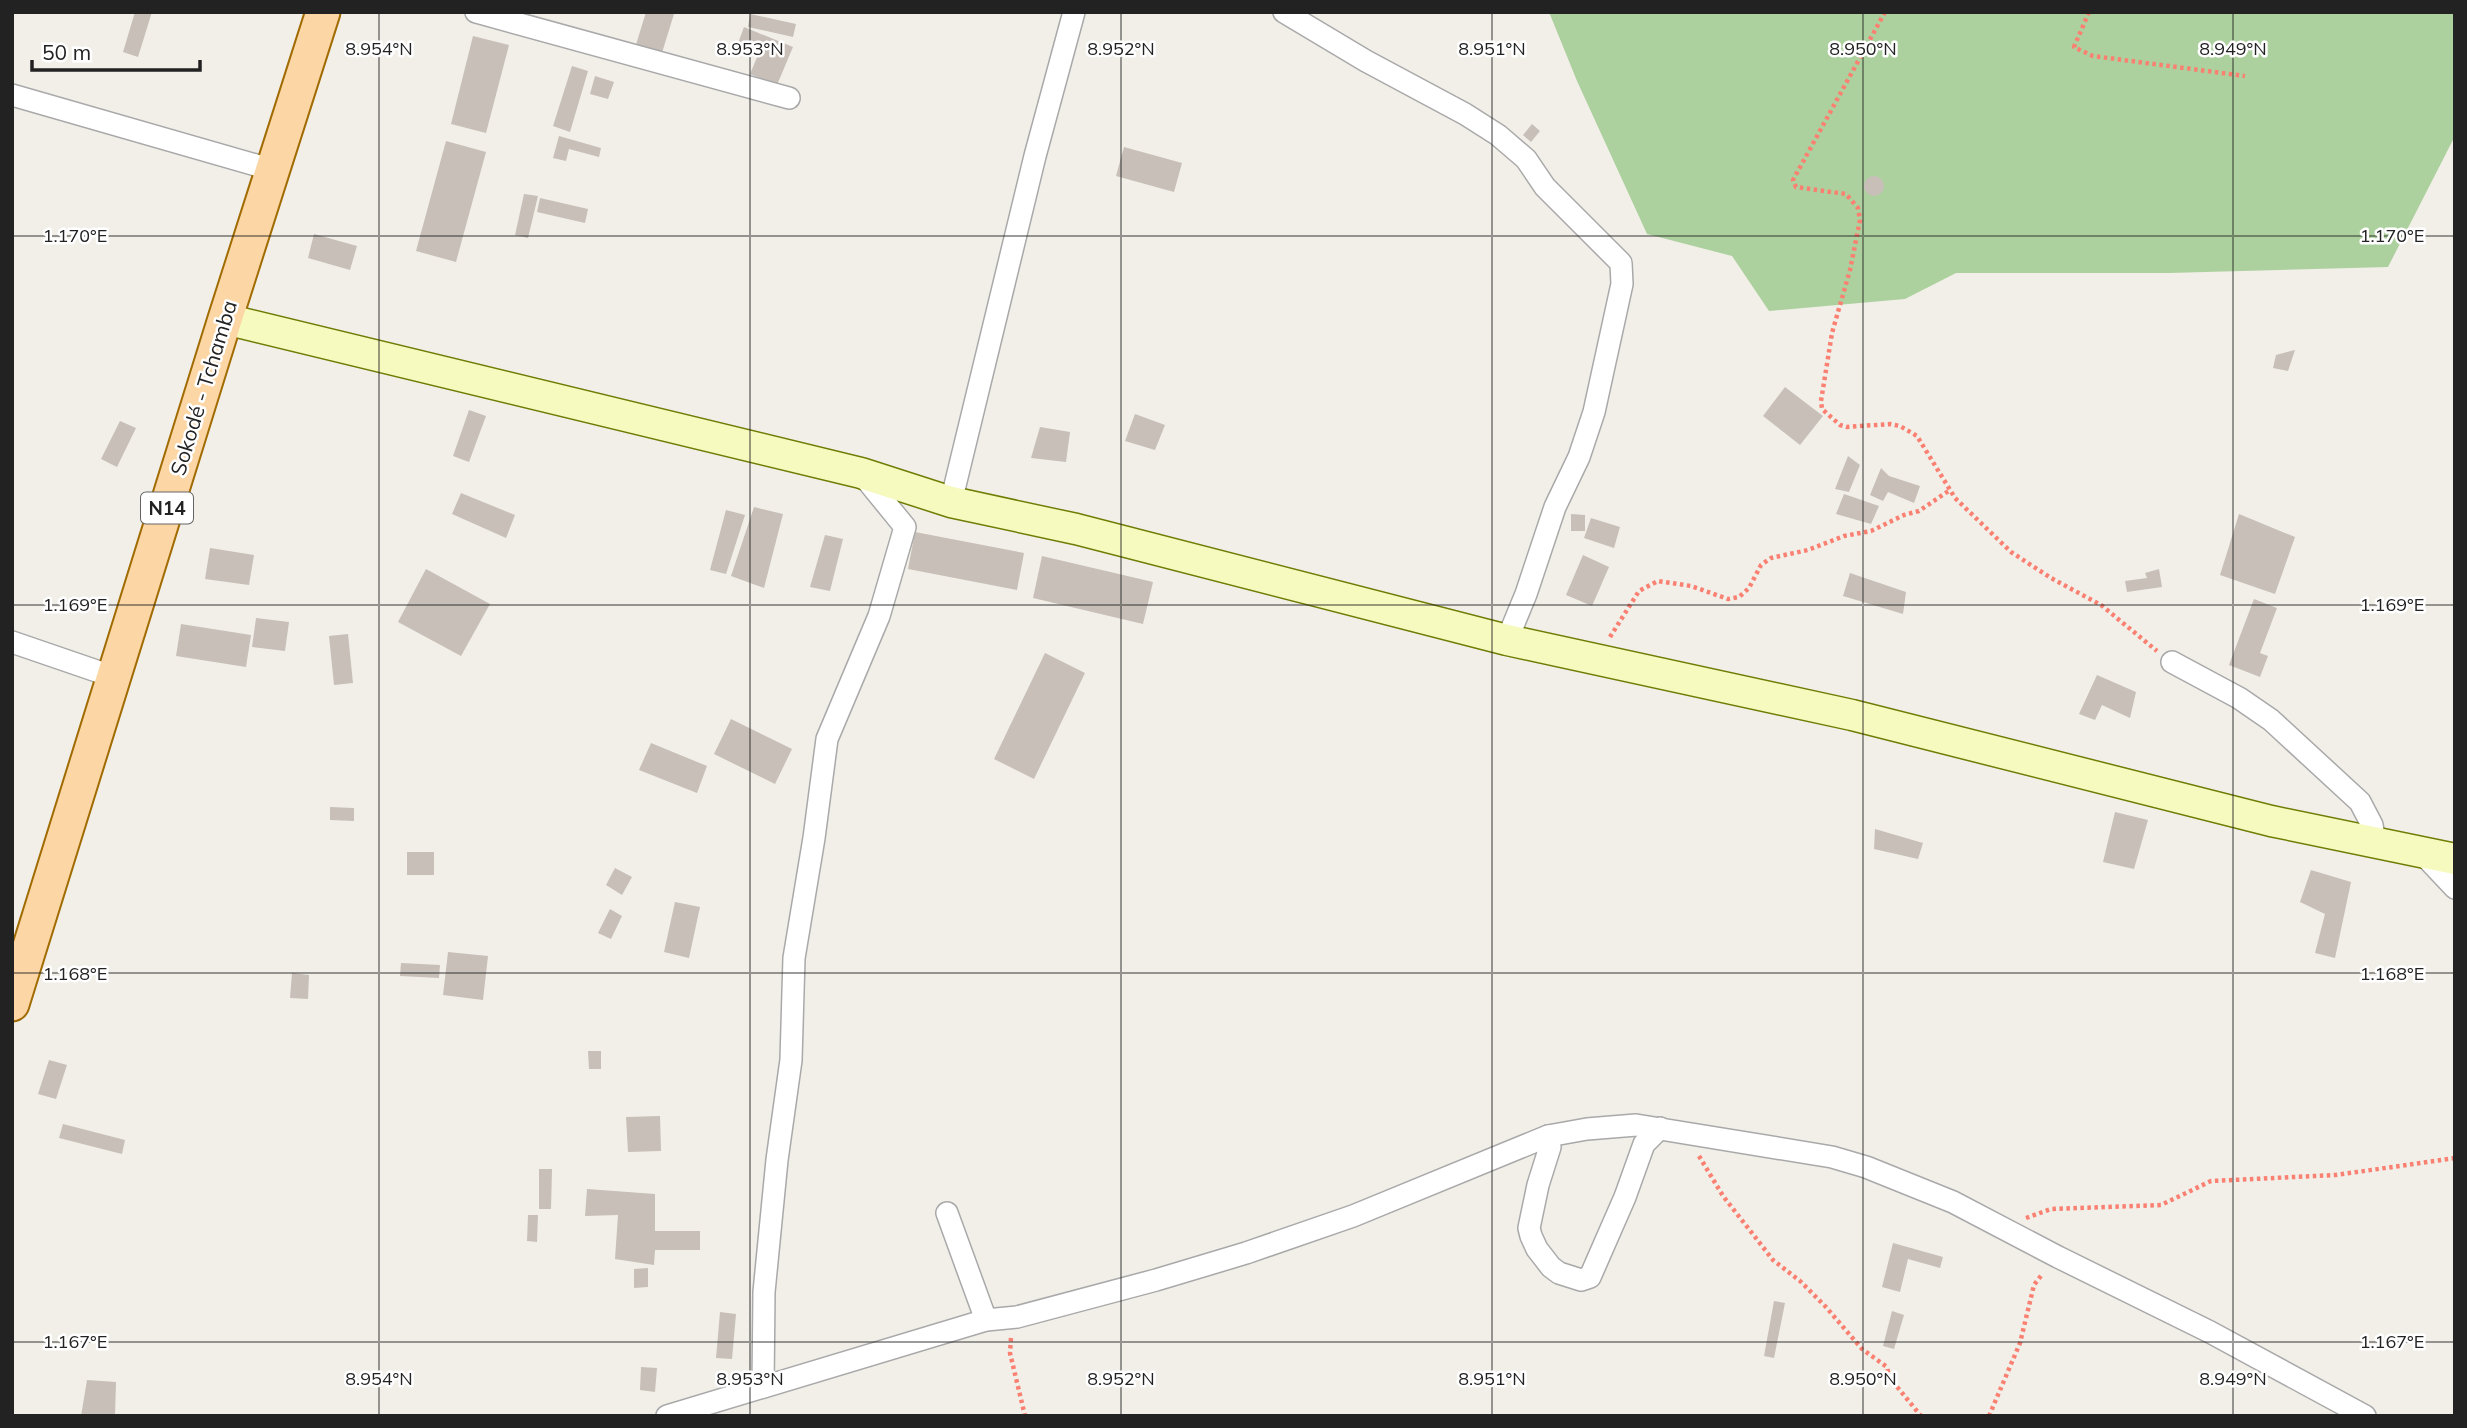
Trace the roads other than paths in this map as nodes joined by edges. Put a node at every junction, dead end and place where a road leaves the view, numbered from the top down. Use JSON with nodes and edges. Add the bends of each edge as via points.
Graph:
{"nodes":[{"id":1,"x":323,"y":12,"type":"edge"},
{"id":2,"x":476,"y":12,"type":"edge"},
{"id":3,"x":1074,"y":12,"type":"edge"},
{"id":4,"x":1284,"y":12,"type":"edge"},
{"id":5,"x":12,"y":95,"type":"edge"},
{"id":6,"x":789,"y":98,"type":"dead end"},
{"id":7,"x":273,"y":170,"type":"junction"},
{"id":8,"x":225,"y":319,"type":"junction"},
{"id":9,"x":860,"y":473,"type":"junction"},
{"id":10,"x":951,"y":502,"type":"junction"},
{"id":11,"x":1507,"y":640,"type":"junction"},
{"id":12,"x":12,"y":642,"type":"edge"},
{"id":13,"x":2172,"y":662,"type":"road end"},
{"id":14,"x":114,"y":677,"type":"junction"},
{"id":15,"x":2375,"y":842,"type":"junction"},
{"id":16,"x":2419,"y":850,"type":"junction"},
{"id":17,"x":2455,"y":859,"type":"edge"},
{"id":18,"x":2455,"y":888,"type":"edge"},
{"id":19,"x":12,"y":1004,"type":"edge"},
{"id":20,"x":1660,"y":1128,"type":"junction"},
{"id":21,"x":1548,"y":1136,"type":"junction"},
{"id":22,"x":947,"y":1213,"type":"dead end"},
{"id":23,"x":986,"y":1320,"type":"junction"},
{"id":24,"x":763,"y":1387,"type":"junction"},
{"id":25,"x":667,"y":1416,"type":"edge"},
{"id":26,"x":2365,"y":1416,"type":"edge"}],
"edges":[{"from":1,"to":7,"type":"main road","name":"Sokodé - Tchamba","number":"N14"},
{"from":2,"to":6,"type":"street"},
{"from":3,"to":10,"type":"street"},
{"from":4,"to":11,"type":"street","via":[[1498,135],[1621,262],[1622,284],[1594,412]]},
{"from":5,"to":7,"type":"street"},
{"from":7,"to":8,"type":"main road","name":"Sokodé - Tchamba","number":"N14"},
{"from":8,"to":9,"type":"main road"},
{"from":8,"to":14,"type":"main road","name":"Sokodé - Tchamba","number":"N14"},
{"from":9,"to":10,"type":"main road"},
{"from":9,"to":24,"type":"street","via":[[905,527],[879,616],[827,739],[794,958],[791,1060],[764,1292]]},
{"from":10,"to":11,"type":"main road","via":[[1076,529]]},
{"from":11,"to":15,"type":"main road","via":[[1852,715],[2270,821]]},
{"from":12,"to":14,"type":"street"},
{"from":13,"to":15,"type":"street","via":[[2270,720],[2360,802]]},
{"from":14,"to":19,"type":"main road","name":"Sokodé - Tchamba","number":"N14"},
{"from":15,"to":16,"type":"main road"},
{"from":16,"to":17,"type":"main road"},
{"from":16,"to":18,"type":"street"},
{"from":20,"to":21,"type":"street","via":[[1636,1125]]},
{"from":20,"to":21,"type":"street","via":[[1644,1144],[1590,1277],[1581,1279],[1551,1267],[1531,1236],[1541,1169],[1550,1147]]},
{"from":20,"to":26,"type":"street","via":[[1832,1157],[1953,1202]]},
{"from":21,"to":23,"type":"street","via":[[1353,1216],[1156,1280],[1017,1317]]},
{"from":22,"to":23,"type":"street"},
{"from":23,"to":24,"type":"street"},
{"from":24,"to":25,"type":"street"}]}
